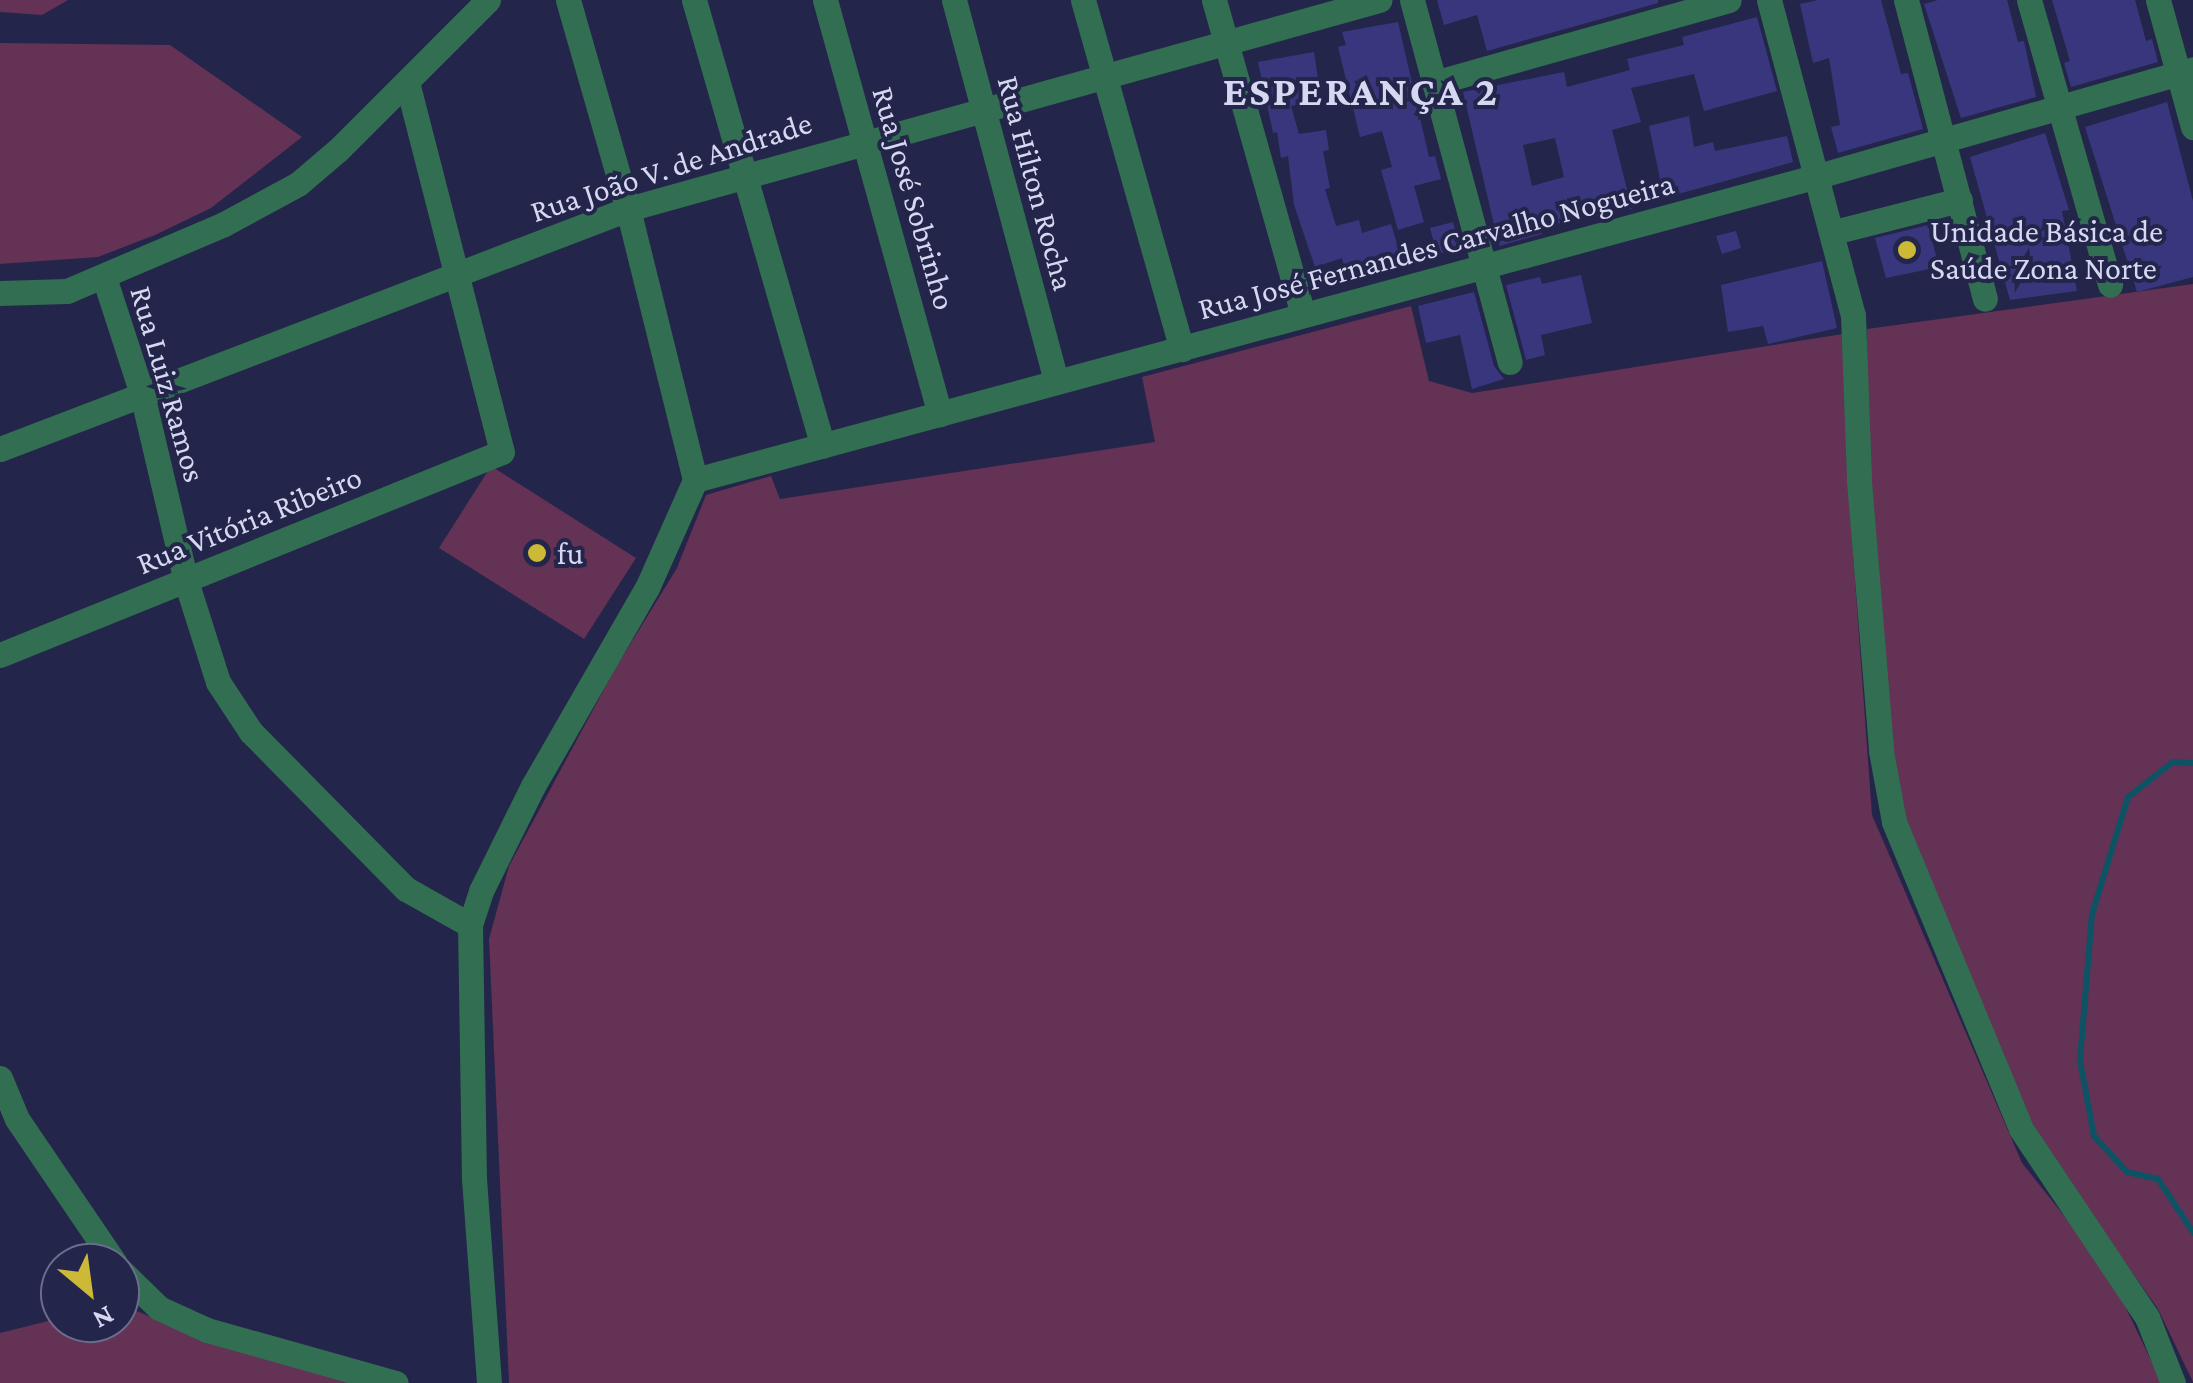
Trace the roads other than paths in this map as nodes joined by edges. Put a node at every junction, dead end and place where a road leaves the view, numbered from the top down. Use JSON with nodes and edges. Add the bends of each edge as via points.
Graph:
{"nodes":[{"id":1,"x":488,"y":0,"type":"edge"},
{"id":2,"x":568,"y":0,"type":"edge"},
{"id":3,"x":694,"y":0,"type":"edge"},
{"id":4,"x":825,"y":0,"type":"edge"},
{"id":5,"x":954,"y":0,"type":"edge"},
{"id":6,"x":1084,"y":0,"type":"edge"},
{"id":7,"x":1214,"y":0,"type":"edge"},
{"id":8,"x":1380,"y":0,"type":"edge"},
{"id":9,"x":1412,"y":0,"type":"edge"},
{"id":10,"x":1729,"y":0,"type":"edge"},
{"id":11,"x":1769,"y":0,"type":"edge"},
{"id":12,"x":1906,"y":0,"type":"edge"},
{"id":13,"x":2029,"y":0,"type":"edge"},
{"id":14,"x":2158,"y":0,"type":"edge"},
{"id":15,"x":1226,"y":43,"type":"junction"},
{"id":16,"x":2186,"y":71,"type":"edge"},
{"id":17,"x":1105,"y":77,"type":"junction"},
{"id":18,"x":407,"y":82,"type":"junction"},
{"id":19,"x":1434,"y":82,"type":"junction"},
{"id":20,"x":2060,"y":106,"type":"junction"},
{"id":21,"x":983,"y":109,"type":"junction"},
{"id":22,"x":2193,"y":127,"type":"edge"},
{"id":23,"x":1945,"y":138,"type":"junction"},
{"id":24,"x":863,"y":142,"type":"junction"},
{"id":25,"x":742,"y":174,"type":"junction"},
{"id":26,"x":1818,"y":176,"type":"junction"},
{"id":27,"x":1960,"y":200,"type":"junction"},
{"id":28,"x":628,"y":209,"type":"junction"},
{"id":29,"x":1834,"y":232,"type":"junction"},
{"id":30,"x":1481,"y":265,"type":"junction"},
{"id":31,"x":458,"y":274,"type":"junction"},
{"id":32,"x":104,"y":277,"type":"junction"},
{"id":33,"x":2110,"y":285,"type":"dead end"},
{"id":34,"x":0,"y":293,"type":"edge"},
{"id":35,"x":1985,"y":298,"type":"dead end"},
{"id":36,"x":1303,"y":314,"type":"junction"},
{"id":37,"x":1182,"y":350,"type":"junction"},
{"id":38,"x":1510,"y":362,"type":"dead end"},
{"id":39,"x":1056,"y":382,"type":"junction"},
{"id":40,"x":142,"y":394,"type":"junction"},
{"id":41,"x":940,"y":414,"type":"junction"},
{"id":42,"x":823,"y":446,"type":"junction"},
{"id":43,"x":0,"y":450,"type":"edge"},
{"id":44,"x":695,"y":480,"type":"junction"},
{"id":45,"x":186,"y":581,"type":"junction"},
{"id":46,"x":0,"y":654,"type":"edge"},
{"id":47,"x":470,"y":924,"type":"junction"},
{"id":48,"x":0,"y":1078,"type":"edge"},
{"id":49,"x":101,"y":1243,"type":"edge"},
{"id":50,"x":140,"y":1289,"type":"edge"},
{"id":51,"x":396,"y":1383,"type":"edge"},
{"id":52,"x":489,"y":1383,"type":"edge"},
{"id":53,"x":2173,"y":1383,"type":"edge"}],
"edges":[{"from":1,"to":18,"type":"street"},
{"from":2,"to":28,"type":"street"},
{"from":3,"to":25,"type":"street"},
{"from":4,"to":24,"type":"street","name":"Rua José Sobrinho"},
{"from":5,"to":21,"type":"street","name":"Rua Hilton Rocha"},
{"from":6,"to":17,"type":"street"},
{"from":7,"to":15,"type":"street"},
{"from":8,"to":15,"type":"street","name":"Rua João V. de Andrade"},
{"from":9,"to":19,"type":"street"},
{"from":10,"to":19,"type":"street"},
{"from":11,"to":26,"type":"street"},
{"from":12,"to":23,"type":"street"},
{"from":13,"to":20,"type":"street"},
{"from":14,"to":16,"type":"street"},
{"from":15,"to":17,"type":"street","name":"Rua João V. de Andrade"},
{"from":15,"to":36,"type":"street"},
{"from":16,"to":20,"type":"street","name":"Rua José Fernandes Carvalho Nogueira"},
{"from":16,"to":22,"type":"street"},
{"from":17,"to":21,"type":"street","name":"Rua João V. de Andrade"},
{"from":17,"to":37,"type":"street"},
{"from":18,"to":31,"type":"street"},
{"from":18,"to":32,"type":"street","via":[[298,184]]},
{"from":19,"to":30,"type":"street"},
{"from":20,"to":23,"type":"street","name":"Rua José Fernandes Carvalho Nogueira"},
{"from":20,"to":33,"type":"street"},
{"from":21,"to":24,"type":"street","name":"Rua João V. de Andrade"},
{"from":21,"to":39,"type":"street","name":"Rua Hilton Rocha"},
{"from":23,"to":26,"type":"street","name":"Rua José Fernandes Carvalho Nogueira"},
{"from":23,"to":27,"type":"street"},
{"from":24,"to":25,"type":"street","name":"Rua João V. de Andrade"},
{"from":24,"to":41,"type":"street","name":"Rua José Sobrinho"},
{"from":25,"to":28,"type":"street","name":"Rua João V. de Andrade"},
{"from":25,"to":42,"type":"street"},
{"from":26,"to":29,"type":"street"},
{"from":26,"to":30,"type":"street","name":"Rua José Fernandes Carvalho Nogueira"},
{"from":27,"to":29,"type":"street"},
{"from":27,"to":35,"type":"street"},
{"from":28,"to":31,"type":"street","name":"Rua João V. de Andrade"},
{"from":28,"to":44,"type":"street"},
{"from":29,"to":53,"type":"street","via":[[1858,347],[1859,481],[1881,751],[1894,822],[2034,1156],[2116,1266]]},
{"from":30,"to":36,"type":"street","name":"Rua José Fernandes Carvalho Nogueira"},
{"from":30,"to":38,"type":"street"},
{"from":31,"to":40,"type":"street","name":"Rua João V. de Andrade"},
{"from":31,"to":45,"type":"street","name":"Rua Vitória Ribeiro","via":[[502,452]]},
{"from":32,"to":34,"type":"street","via":[[67,291]]},
{"from":32,"to":40,"type":"street","name":"Rua Luiz Ramos"},
{"from":36,"to":37,"type":"street","name":"Rua José Fernandes Carvalho Nogueira"},
{"from":37,"to":39,"type":"street","name":"Rua José Fernandes Carvalho Nogueira"},
{"from":39,"to":41,"type":"street","name":"Rua José Fernandes Carvalho Nogueira"},
{"from":40,"to":43,"type":"street","name":"Rua João V. de Andrade"},
{"from":40,"to":45,"type":"street","name":"Rua Luiz Ramos"},
{"from":41,"to":42,"type":"street","name":"Rua José Fernandes Carvalho Nogueira"},
{"from":42,"to":44,"type":"street","name":"Rua José Fernandes Carvalho Nogueira"},
{"from":44,"to":47,"type":"street","via":[[647,588],[533,786]]},
{"from":45,"to":46,"type":"street","name":"Rua Vitória Ribeiro"},
{"from":45,"to":47,"type":"street","name":"Rua Luiz Ramos","via":[[218,682],[251,732],[406,890]]},
{"from":47,"to":52,"type":"street","via":[[476,1218]]},
{"from":48,"to":49,"type":"street","via":[[17,1119]]},
{"from":50,"to":51,"type":"street","via":[[159,1308],[207,1330]]}]}
